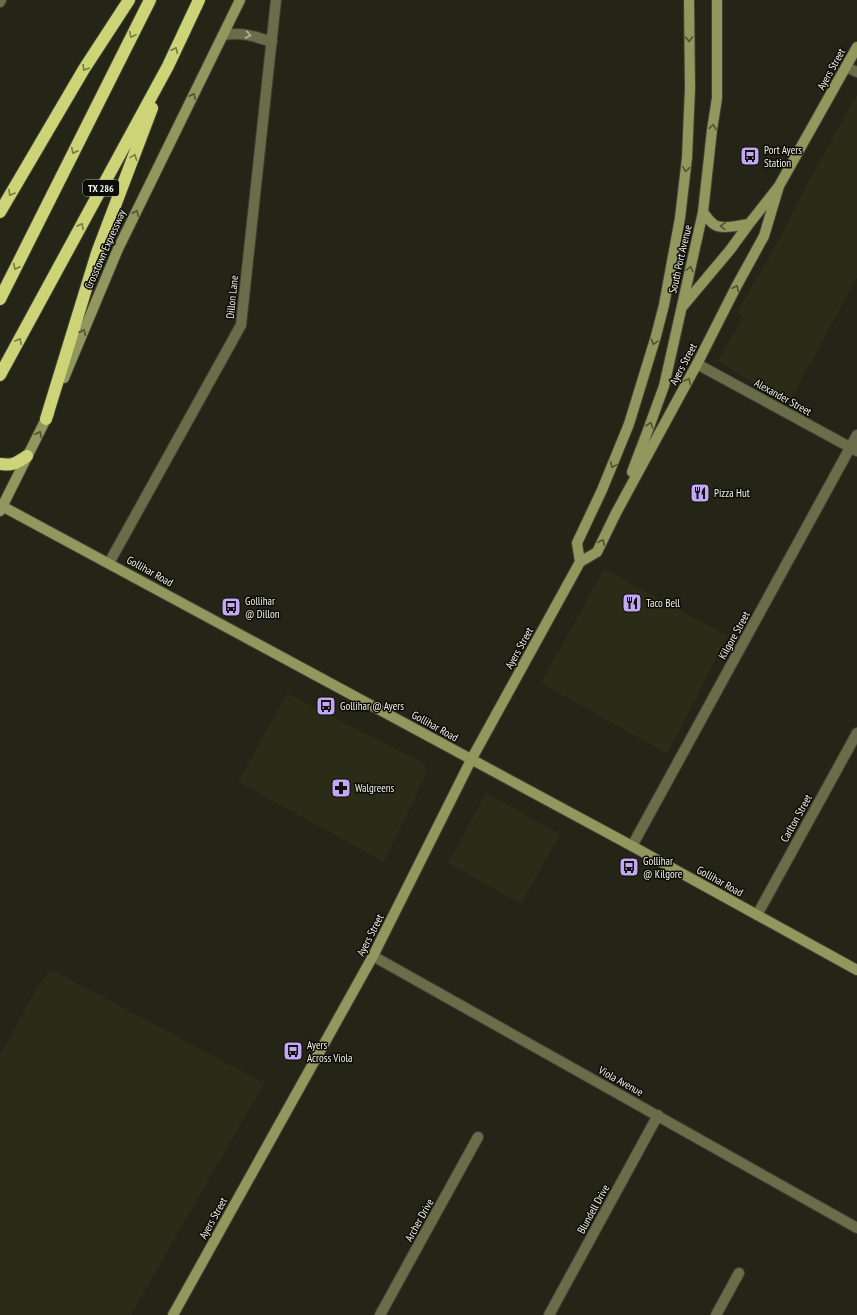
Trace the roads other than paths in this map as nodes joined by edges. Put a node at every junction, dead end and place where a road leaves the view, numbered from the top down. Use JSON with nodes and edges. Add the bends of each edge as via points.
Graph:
{"nodes":[{"id":1,"x":129,"y":0,"type":"edge"},
{"id":2,"x":150,"y":0,"type":"edge"},
{"id":3,"x":199,"y":0,"type":"edge"},
{"id":4,"x":240,"y":0,"type":"edge"},
{"id":5,"x":276,"y":0,"type":"edge"},
{"id":6,"x":689,"y":0,"type":"edge"},
{"id":7,"x":717,"y":0,"type":"edge"},
{"id":8,"x":223,"y":35,"type":"junction"},
{"id":9,"x":272,"y":42,"type":"junction"},
{"id":10,"x":857,"y":47,"type":"edge"},
{"id":11,"x":168,"y":66,"type":"junction"},
{"id":12,"x":846,"y":67,"type":"junction"},
{"id":13,"x":857,"y":72,"type":"edge"},
{"id":14,"x":779,"y":186,"type":"junction"},
{"id":15,"x":0,"y":212,"type":"edge"},
{"id":16,"x":703,"y":212,"type":"junction"},
{"id":17,"x":749,"y":224,"type":"junction"},
{"id":18,"x":0,"y":299,"type":"edge"},
{"id":19,"x":681,"y":307,"type":"junction"},
{"id":20,"x":697,"y":364,"type":"junction"},
{"id":21,"x":0,"y":375,"type":"edge"},
{"id":22,"x":46,"y":419,"type":"junction"},
{"id":23,"x":857,"y":435,"type":"edge"},
{"id":24,"x":854,"y":449,"type":"edge"},
{"id":25,"x":27,"y":456,"type":"junction"},
{"id":26,"x":0,"y":464,"type":"edge"},
{"id":27,"x":1,"y":508,"type":"edge"},
{"id":28,"x":616,"y":513,"type":"junction"},
{"id":29,"x":580,"y":562,"type":"junction"},
{"id":30,"x":109,"y":563,"type":"junction"},
{"id":31,"x":857,"y":733,"type":"edge"},
{"id":32,"x":471,"y":760,"type":"junction"},
{"id":33,"x":632,"y":846,"type":"junction"},
{"id":34,"x":757,"y":915,"type":"junction"},
{"id":35,"x":373,"y":956,"type":"junction"},
{"id":36,"x":857,"y":970,"type":"edge"},
{"id":37,"x":658,"y":1115,"type":"junction"},
{"id":38,"x":478,"y":1137,"type":"dead end"},
{"id":39,"x":857,"y":1228,"type":"edge"},
{"id":40,"x":738,"y":1273,"type":"dead end"},
{"id":41,"x":173,"y":1315,"type":"edge"},
{"id":42,"x":380,"y":1315,"type":"edge"},
{"id":43,"x":549,"y":1315,"type":"edge"},
{"id":44,"x":716,"y":1315,"type":"edge"}],
"edges":[{"from":1,"to":15,"type":"highway","one_way":true,"via":[[84,69]]},
{"from":2,"to":18,"type":"highway","one_way":true},
{"from":11,"to":3,"type":"highway","number":"TX 286","one_way":true},
{"from":4,"to":8,"type":"main road","name":"Crosstown Expressway"},
{"from":5,"to":9,"type":"street","name":"Dillon Lane"},
{"from":6,"to":29,"type":"main road","name":"South Port Avenue","one_way":true,"via":[[690,88],[687,158],[680,218],[664,305],[630,424],[577,543]]},
{"from":16,"to":7,"type":"main road","name":"South Port Avenue","one_way":true,"via":[[717,98]]},
{"from":8,"to":9,"type":"street","one_way":true,"via":[[245,34]]},
{"from":22,"to":8,"type":"main road","name":"Crosstown Expressway","one_way":true,"via":[[118,249]]},
{"from":9,"to":30,"type":"street","name":"Dillon Lane","via":[[241,325]]},
{"from":10,"to":12,"type":"main road","name":"Ayers Street"},
{"from":21,"to":11,"type":"highway","number":"TX 286","one_way":true},
{"from":22,"to":11,"type":"highway","one_way":true,"via":[[97,254]]},
{"from":12,"to":13,"type":"street"},
{"from":12,"to":14,"type":"main road","name":"Ayers Street"},
{"from":14,"to":17,"type":"main road","name":"Ayers Street"},
{"from":20,"to":14,"type":"main road","name":"Ayers Street","one_way":true,"via":[[764,236]]},
{"from":17,"to":16,"type":"main road","one_way":true,"via":[[717,226]]},
{"from":19,"to":16,"type":"main road","name":"South Port Avenue","one_way":true},
{"from":17,"to":19,"type":"main road","name":"Ayers Street"},
{"from":28,"to":19,"type":"main road","name":"South Port Avenue","one_way":true,"via":[[664,386]]},
{"from":20,"to":24,"type":"street","name":"Alexander Street"},
{"from":28,"to":20,"type":"main road","name":"Ayers Street","one_way":true},
{"from":25,"to":22,"type":"main road","name":"Crosstown Expressway","one_way":true},
{"from":23,"to":24,"type":"street","name":"Kilgore Street"},
{"from":24,"to":33,"type":"street","name":"Kilgore Street"},
{"from":25,"to":26,"type":"highway","via":[[15,465]]},
{"from":25,"to":27,"type":"main road","name":"Crosstown Expressway"},
{"from":27,"to":30,"type":"main road","name":"Gollihar Road"},
{"from":29,"to":28,"type":"main road","name":"Ayers Street","one_way":true,"via":[[597,552]]},
{"from":29,"to":32,"type":"main road","name":"Ayers Street"},
{"from":30,"to":32,"type":"main road","name":"Gollihar Road"},
{"from":31,"to":34,"type":"street","name":"Carlton Street"},
{"from":32,"to":33,"type":"main road","name":"Gollihar Road"},
{"from":32,"to":35,"type":"main road","name":"Ayers Street"},
{"from":33,"to":34,"type":"main road","name":"Gollihar Road"},
{"from":34,"to":36,"type":"main road","name":"Gollihar Road"},
{"from":35,"to":37,"type":"street","name":"Viola Avenue"},
{"from":35,"to":41,"type":"main road","name":"Ayers Street"},
{"from":37,"to":39,"type":"street","name":"Viola Avenue"},
{"from":37,"to":43,"type":"street","name":"Blundell Drive"},
{"from":38,"to":42,"type":"street","name":"Archer Drive"},
{"from":40,"to":44,"type":"street"}]}
